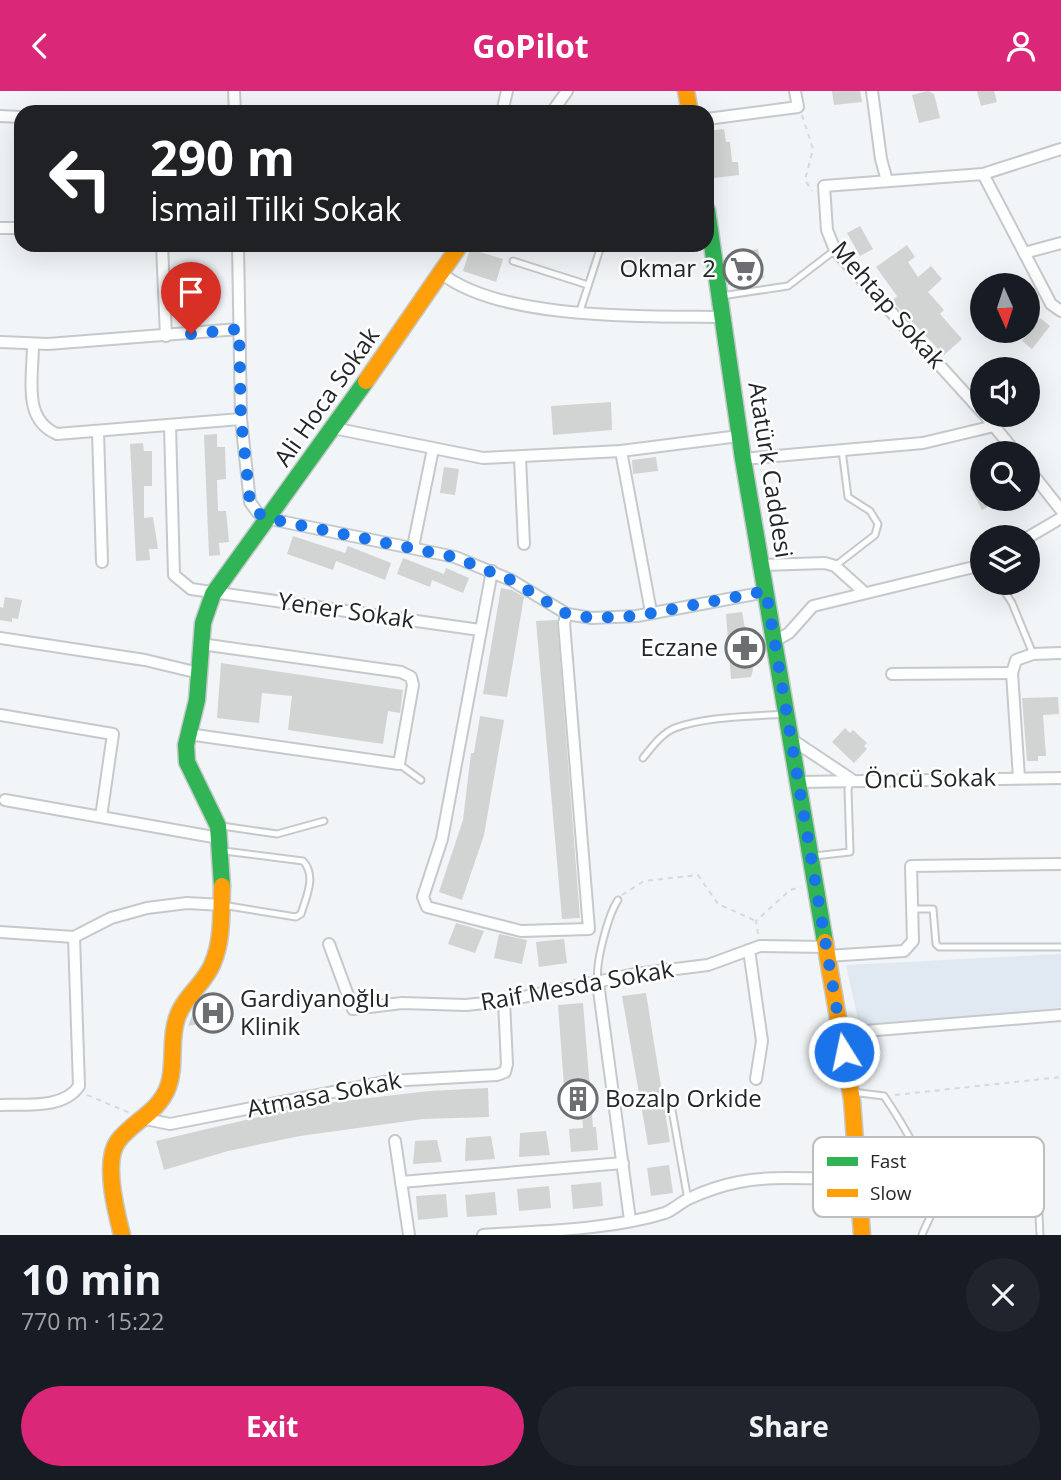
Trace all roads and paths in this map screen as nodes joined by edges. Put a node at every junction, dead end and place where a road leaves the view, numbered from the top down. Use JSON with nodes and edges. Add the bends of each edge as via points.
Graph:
{"nodes":[{"id":1,"x":795,"y":91,"type":"edge"},
{"id":2,"x":872,"y":91,"type":"edge"},
{"id":3,"x":798,"y":107,"type":"junction"},
{"id":4,"x":714,"y":118,"type":"edge"},
{"id":5,"x":1061,"y":149,"type":"edge"},
{"id":6,"x":983,"y":174,"type":"junction"},
{"id":7,"x":887,"y":181,"type":"junction"},
{"id":8,"x":824,"y":189,"type":"junction"},
{"id":9,"x":1061,"y":243,"type":"edge"},
{"id":10,"x":835,"y":250,"type":"junction"},
{"id":11,"x":162,"y":252,"type":"edge"},
{"id":12,"x":237,"y":252,"type":"edge"},
{"id":13,"x":455,"y":252,"type":"edge"},
{"id":14,"x":599,"y":252,"type":"edge"},
{"id":15,"x":714,"y":252,"type":"edge"},
{"id":16,"x":1024,"y":253,"type":"junction"},
{"id":17,"x":513,"y":261,"type":"dead end"},
{"id":18,"x":441,"y":273,"type":"junction"},
{"id":19,"x":588,"y":285,"type":"junction"},
{"id":20,"x":721,"y":296,"type":"junction"},
{"id":21,"x":580,"y":311,"type":"junction"},
{"id":22,"x":1061,"y":311,"type":"edge"},
{"id":23,"x":724,"y":317,"type":"junction"},
{"id":24,"x":239,"y":329,"type":"junction"},
{"id":25,"x":166,"y":336,"type":"junction"},
{"id":26,"x":0,"y":342,"type":"edge"},
{"id":27,"x":33,"y":344,"type":"junction"},
{"id":28,"x":970,"y":399,"type":"edge"},
{"id":29,"x":241,"y":419,"type":"junction"},
{"id":30,"x":170,"y":426,"type":"junction"},
{"id":31,"x":990,"y":427,"type":"edge"},
{"id":32,"x":995,"y":427,"type":"edge"},
{"id":33,"x":333,"y":428,"type":"junction"},
{"id":34,"x":98,"y":432,"type":"junction"},
{"id":35,"x":739,"y":436,"type":"junction"},
{"id":36,"x":1006,"y":441,"type":"edge"},
{"id":37,"x":433,"y":449,"type":"junction"},
{"id":38,"x":842,"y":450,"type":"junction"},
{"id":39,"x":621,"y":451,"type":"junction"},
{"id":40,"x":520,"y":458,"type":"junction"},
{"id":41,"x":743,"y":459,"type":"junction"},
{"id":42,"x":1040,"y":483,"type":"edge"},
{"id":43,"x":1061,"y":510,"type":"edge"},
{"id":44,"x":1061,"y":518,"type":"edge"},
{"id":45,"x":270,"y":519,"type":"junction"},
{"id":46,"x":1040,"y":530,"type":"edge"},
{"id":47,"x":524,"y":544,"type":"dead end"},
{"id":48,"x":413,"y":547,"type":"junction"},
{"id":49,"x":102,"y":562,"type":"dead end"},
{"id":50,"x":762,"y":565,"type":"junction"},
{"id":51,"x":835,"y":566,"type":"junction"},
{"id":52,"x":970,"y":568,"type":"edge"},
{"id":53,"x":492,"y":571,"type":"junction"},
{"id":54,"x":766,"y":591,"type":"junction"},
{"id":55,"x":865,"y":593,"type":"junction"},
{"id":56,"x":213,"y":594,"type":"junction"},
{"id":57,"x":1007,"y":595,"type":"edge"},
{"id":58,"x":651,"y":612,"type":"junction"},
{"id":59,"x":567,"y":614,"type":"junction"},
{"id":60,"x":480,"y":630,"type":"junction"},
{"id":61,"x":0,"y":638,"type":"edge"},
{"id":62,"x":775,"y":641,"type":"junction"},
{"id":63,"x":201,"y":644,"type":"junction"},
{"id":64,"x":1033,"y":653,"type":"junction"},
{"id":65,"x":1061,"y":653,"type":"edge"},
{"id":66,"x":198,"y":673,"type":"junction"},
{"id":67,"x":1012,"y":673,"type":"junction"},
{"id":68,"x":892,"y":674,"type":"dead end"},
{"id":69,"x":787,"y":713,"type":"junction"},
{"id":70,"x":0,"y":715,"type":"edge"},
{"id":71,"x":188,"y":734,"type":"junction"},
{"id":72,"x":791,"y":739,"type":"junction"},
{"id":73,"x":643,"y":758,"type":"dead end"},
{"id":74,"x":399,"y":764,"type":"junction"},
{"id":75,"x":1019,"y":778,"type":"junction"},
{"id":76,"x":1061,"y":778,"type":"edge"},
{"id":77,"x":421,"y":779,"type":"dead end"},
{"id":78,"x":851,"y":779,"type":"junction"},
{"id":79,"x":798,"y":782,"type":"junction"},
{"id":80,"x":5,"y":800,"type":"dead end"},
{"id":81,"x":101,"y":817,"type":"junction"},
{"id":82,"x":324,"y":821,"type":"dead end"},
{"id":83,"x":220,"y":838,"type":"junction"},
{"id":84,"x":811,"y":857,"type":"junction"},
{"id":85,"x":1061,"y":864,"type":"edge"},
{"id":86,"x":815,"y":883,"type":"junction"},
{"id":87,"x":618,"y":900,"type":"joint"},
{"id":88,"x":222,"y":905,"type":"junction"},
{"id":89,"x":912,"y":909,"type":"junction"},
{"id":90,"x":756,"y":921,"type":"junction"},
{"id":91,"x":0,"y":932,"type":"edge"},
{"id":92,"x":74,"y":937,"type":"junction"},
{"id":93,"x":329,"y":944,"type":"dead end"},
{"id":94,"x":760,"y":946,"type":"junction"},
{"id":95,"x":1061,"y":947,"type":"edge"},
{"id":96,"x":749,"y":950,"type":"junction"},
{"id":97,"x":826,"y":951,"type":"junction"},
{"id":98,"x":598,"y":983,"type":"junction"},
{"id":99,"x":504,"y":1001,"type":"junction"},
{"id":100,"x":1061,"y":1015,"type":"edge"},
{"id":101,"x":840,"y":1033,"type":"junction"},
{"id":102,"x":1061,"y":1077,"type":"edge"},
{"id":103,"x":757,"y":1079,"type":"dead end"},
{"id":104,"x":76,"y":1091,"type":"junction"},
{"id":105,"x":850,"y":1092,"type":"junction"},
{"id":106,"x":884,"y":1096,"type":"junction"},
{"id":107,"x":0,"y":1105,"type":"edge"},
{"id":108,"x":672,"y":1110,"type":"dead end"},
{"id":109,"x":145,"y":1119,"type":"junction"},
{"id":110,"x":854,"y":1137,"type":"edge"},
{"id":111,"x":910,"y":1137,"type":"edge"},
{"id":112,"x":396,"y":1141,"type":"dead end"},
{"id":113,"x":623,"y":1163,"type":"junction"},
{"id":114,"x":813,"y":1179,"type":"edge"},
{"id":115,"x":401,"y":1182,"type":"junction"},
{"id":116,"x":688,"y":1199,"type":"junction"},
{"id":117,"x":860,"y":1217,"type":"edge"},
{"id":118,"x":929,"y":1217,"type":"edge"},
{"id":119,"x":1037,"y":1217,"type":"edge"},
{"id":120,"x":630,"y":1220,"type":"junction"},
{"id":121,"x":122,"y":1235,"type":"edge"},
{"id":122,"x":409,"y":1235,"type":"edge"},
{"id":123,"x":483,"y":1235,"type":"edge"},
{"id":124,"x":862,"y":1235,"type":"edge"},
{"id":125,"x":922,"y":1235,"type":"edge"},
{"id":126,"x":1040,"y":1235,"type":"edge"}],
"edges":[{"from":1,"to":3,"type":"street"},
{"from":2,"to":7,"type":"street"},
{"from":3,"to":4,"type":"street"},
{"from":3,"to":8,"type":"path","via":[[813,149],[804,180],[812,191]]},
{"from":5,"to":6,"type":"street"},
{"from":6,"to":7,"type":"street"},
{"from":6,"to":16,"type":"street"},
{"from":7,"to":8,"type":"street"},
{"from":8,"to":10,"type":"street","name":"Mehtap Sokak","via":[[827,230]]},
{"from":9,"to":16,"type":"street"},
{"from":10,"to":20,"type":"lane","via":[[788,286]]},
{"from":10,"to":28,"type":"street","name":"Mehtap Sokak"},
{"from":11,"to":25,"type":"street"},
{"from":12,"to":24,"type":"street"},
{"from":13,"to":18,"type":"street","name":"Ali Hoca Sokak"},
{"from":14,"to":19,"type":"lane"},
{"from":15,"to":20,"type":"street","name":"Atatürk Caddesi"},
{"from":16,"to":22,"type":"street","via":[[1051,304]]},
{"from":17,"to":19,"type":"lane"},
{"from":18,"to":21,"type":"street","via":[[453,283],[512,304]]},
{"from":18,"to":33,"type":"street","name":"Ali Hoca Sokak"},
{"from":19,"to":21,"type":"lane"},
{"from":20,"to":23,"type":"street","name":"Atatürk Caddesi"},
{"from":21,"to":23,"type":"street"},
{"from":23,"to":35,"type":"street","name":"Atatürk Caddesi"},
{"from":24,"to":25,"type":"street"},
{"from":24,"to":29,"type":"street"},
{"from":25,"to":27,"type":"street"},
{"from":26,"to":27,"type":"street"},
{"from":27,"to":34,"type":"street","via":[[33,415],[42,428],[57,435]]},
{"from":29,"to":30,"type":"street"},
{"from":29,"to":45,"type":"street","via":[[250,502]]},
{"from":30,"to":34,"type":"street"},
{"from":30,"to":56,"type":"street","name":"Yener Sokak","via":[[174,575],[191,589]]},
{"from":31,"to":38,"type":"street","via":[[923,443]]},
{"from":32,"to":36,"type":"street","name":"Mehtap Sokak"},
{"from":33,"to":37,"type":"street"},
{"from":33,"to":45,"type":"street","name":"Ali Hoca Sokak"},
{"from":34,"to":49,"type":"street"},
{"from":35,"to":39,"type":"street"},
{"from":35,"to":41,"type":"street","name":"Atatürk Caddesi"},
{"from":37,"to":40,"type":"street","via":[[483,458]]},
{"from":37,"to":48,"type":"street"},
{"from":38,"to":41,"type":"street"},
{"from":38,"to":51,"type":"lane","via":[[848,497],[870,511],[878,524],[875,535]]},
{"from":39,"to":40,"type":"street"},
{"from":39,"to":58,"type":"street"},
{"from":40,"to":47,"type":"street"},
{"from":41,"to":50,"type":"street","name":"Atatürk Caddesi"},
{"from":42,"to":43,"type":"street"},
{"from":44,"to":46,"type":"street"},
{"from":45,"to":48,"type":"street"},
{"from":45,"to":56,"type":"street","name":"Ali Hoca Sokak"},
{"from":48,"to":53,"type":"street"},
{"from":50,"to":51,"type":"street"},
{"from":50,"to":54,"type":"street","name":"Atatürk Caddesi"},
{"from":51,"to":55,"type":"street"},
{"from":52,"to":55,"type":"street"},
{"from":53,"to":59,"type":"street"},
{"from":53,"to":60,"type":"street"},
{"from":54,"to":58,"type":"street"},
{"from":54,"to":62,"type":"street","name":"Atatürk Caddesi"},
{"from":55,"to":62,"type":"street","via":[[813,606],[789,633]]},
{"from":56,"to":60,"type":"street","name":"Yener Sokak"},
{"from":56,"to":63,"type":"street","name":"Ali Hoca Sokak"},
{"from":57,"to":64,"type":"lane"},
{"from":58,"to":59,"type":"street","via":[[603,617]]},
{"from":59,"to":60,"type":"street","via":[[564,623],[589,929],[521,931],[427,907],[423,897],[442,839]]},
{"from":61,"to":66,"type":"street","via":[[145,660]]},
{"from":62,"to":69,"type":"street","name":"Atatürk Caddesi"},
{"from":63,"to":66,"type":"street","name":"Ali Hoca Sokak"},
{"from":63,"to":74,"type":"street","via":[[411,677]]},
{"from":64,"to":65,"type":"street"},
{"from":64,"to":67,"type":"street","via":[[1016,660]]},
{"from":66,"to":71,"type":"street","name":"Ali Hoca Sokak"},
{"from":67,"to":68,"type":"street"},
{"from":67,"to":75,"type":"street"},
{"from":69,"to":72,"type":"street","name":"Atatürk Caddesi"},
{"from":69,"to":73,"type":"lane","via":[[673,729]]},
{"from":70,"to":81,"type":"street","via":[[113,734]]},
{"from":71,"to":74,"type":"street"},
{"from":71,"to":83,"type":"street","name":"Ali Hoca Sokak","via":[[187,762]]},
{"from":72,"to":78,"type":"street"},
{"from":72,"to":79,"type":"street","name":"Atatürk Caddesi"},
{"from":74,"to":77,"type":"lane"},
{"from":75,"to":76,"type":"street","name":"Öncü Sokak"},
{"from":75,"to":78,"type":"street","name":"Öncü Sokak"},
{"from":78,"to":79,"type":"street","name":"Öncü Sokak"},
{"from":78,"to":84,"type":"lane","via":[[850,852]]},
{"from":79,"to":84,"type":"street","name":"Atatürk Caddesi"},
{"from":80,"to":81,"type":"street"},
{"from":81,"to":83,"type":"street"},
{"from":82,"to":83,"type":"lane","via":[[278,834],[240,827]]},
{"from":83,"to":88,"type":"street","name":"Ali Hoca Sokak"},
{"from":83,"to":88,"type":"lane","via":[[294,858],[307,865],[310,876],[301,914],[296,917]]},
{"from":84,"to":86,"type":"street","name":"Atatürk Caddesi"},
{"from":85,"to":89,"type":"street","name":"Raif Mesda Sokak","via":[[911,866]]},
{"from":86,"to":90,"type":"path","via":[[790,890]]},
{"from":86,"to":97,"type":"street","name":"Atatürk Caddesi"},
{"from":87,"to":90,"type":"path","via":[[643,881],[698,876],[718,904]]},
{"from":87,"to":98,"type":"lane","via":[[608,921],[596,971]]},
{"from":88,"to":92,"type":"street","via":[[148,908],[111,918]]},
{"from":88,"to":109,"type":"street","name":"Ali Hoca Sokak","via":[[212,966],[178,1014],[168,1087]]},
{"from":89,"to":95,"type":"lane","via":[[933,909],[939,947]]},
{"from":89,"to":97,"type":"street","name":"Raif Mesda Sokak","via":[[913,941],[904,951]]},
{"from":90,"to":94,"type":"path"},
{"from":91,"to":92,"type":"street"},
{"from":92,"to":104,"type":"street"},
{"from":93,"to":99,"type":"street","name":"Raif Mesda Sokak","via":[[353,1009]]},
{"from":94,"to":96,"type":"street","name":"Raif Mesda Sokak"},
{"from":94,"to":97,"type":"street","name":"Raif Mesda Sokak"},
{"from":96,"to":98,"type":"street","name":"Raif Mesda Sokak","via":[[708,965]]},
{"from":96,"to":103,"type":"street","via":[[762,1041]]},
{"from":97,"to":101,"type":"street","name":"Atatürk Caddesi"},
{"from":98,"to":99,"type":"street","name":"Raif Mesda Sokak"},
{"from":98,"to":113,"type":"street"},
{"from":99,"to":109,"type":"street","name":"Atmasa Sokak","via":[[505,1072],[389,1081],[170,1124]]},
{"from":100,"to":101,"type":"street"},
{"from":101,"to":105,"type":"street","name":"Atatürk Caddesi"},
{"from":102,"to":106,"type":"path"},
{"from":104,"to":107,"type":"street","via":[[62,1101]]},
{"from":104,"to":109,"type":"path"},
{"from":105,"to":106,"type":"lane"},
{"from":105,"to":110,"type":"street","name":"Atatürk Caddesi"},
{"from":106,"to":111,"type":"lane"},
{"from":108,"to":116,"type":"lane"},
{"from":109,"to":121,"type":"street","name":"Ali Hoca Sokak","via":[[118,1141],[111,1157]]},
{"from":112,"to":115,"type":"street"},
{"from":113,"to":115,"type":"street"},
{"from":113,"to":120,"type":"street"},
{"from":114,"to":116,"type":"street","via":[[774,1176]]},
{"from":115,"to":122,"type":"street"},
{"from":116,"to":120,"type":"street","via":[[667,1212]]},
{"from":117,"to":124,"type":"street","name":"Atatürk Caddesi"},
{"from":118,"to":125,"type":"lane"},
{"from":119,"to":126,"type":"lane"},
{"from":120,"to":123,"type":"street"}]}
